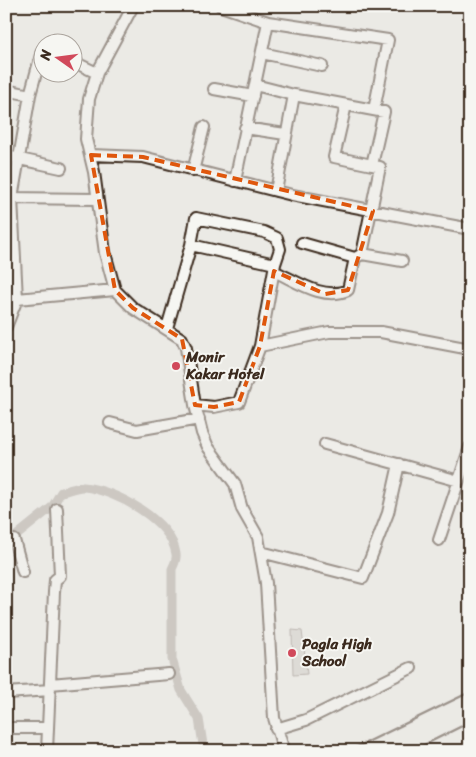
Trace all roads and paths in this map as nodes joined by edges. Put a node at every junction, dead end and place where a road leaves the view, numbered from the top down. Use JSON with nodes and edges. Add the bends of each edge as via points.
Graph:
{"nodes":[{"id":1,"x":133,"y":6,"type":"edge"},
{"id":2,"x":221,"y":6,"type":"edge"},
{"id":3,"x":268,"y":22,"type":"junction"},
{"id":4,"x":262,"y":52,"type":"junction"},
{"id":5,"x":82,"y":66,"type":"edge"},
{"id":6,"x":322,"y":66,"type":"dead end"},
{"id":7,"x":97,"y":73,"type":"junction"},
{"id":8,"x":33,"y":82,"type":"edge"},
{"id":9,"x":255,"y":85,"type":"junction"},
{"id":10,"x":214,"y":89,"type":"dead end"},
{"id":11,"x":6,"y":90,"type":"edge"},
{"id":12,"x":30,"y":94,"type":"junction"},
{"id":13,"x":294,"y":94,"type":"junction"},
{"id":14,"x":253,"y":96,"type":"junction"},
{"id":15,"x":346,"y":105,"type":"junction"},
{"id":16,"x":374,"y":110,"type":"junction"},
{"id":17,"x":204,"y":127,"type":"dead end"},
{"id":18,"x":245,"y":128,"type":"junction"},
{"id":19,"x":285,"y":134,"type":"junction"},
{"id":20,"x":91,"y":155,"type":"junction"},
{"id":21,"x":6,"y":156,"type":"edge"},
{"id":22,"x":19,"y":157,"type":"junction"},
{"id":23,"x":372,"y":165,"type":"junction"},
{"id":24,"x":61,"y":168,"type":"dead end"},
{"id":25,"x":193,"y":171,"type":"junction"},
{"id":26,"x":235,"y":181,"type":"junction"},
{"id":27,"x":276,"y":191,"type":"junction"},
{"id":28,"x":9,"y":198,"type":"edge"},
{"id":29,"x":97,"y":199,"type":"junction"},
{"id":30,"x":373,"y":211,"type":"junction"},
{"id":31,"x":470,"y":229,"type":"edge"},
{"id":32,"x":302,"y":243,"type":"dead end"},
{"id":33,"x":191,"y":245,"type":"junction"},
{"id":34,"x":359,"y":256,"type":"junction"},
{"id":35,"x":402,"y":261,"type":"dead end"},
{"id":36,"x":274,"y":268,"type":"junction"},
{"id":37,"x":115,"y":290,"type":"junction"},
{"id":38,"x":17,"y":299,"type":"junction"},
{"id":39,"x":6,"y":327,"type":"edge"},
{"id":40,"x":167,"y":328,"type":"junction"},
{"id":41,"x":260,"y":346,"type":"junction"},
{"id":42,"x":470,"y":349,"type":"edge"},
{"id":43,"x":194,"y":405,"type":"junction"},
{"id":44,"x":199,"y":419,"type":"junction"},
{"id":45,"x":110,"y":423,"type":"dead end"},
{"id":46,"x":325,"y":444,"type":"dead end"},
{"id":47,"x":470,"y":447,"type":"edge"},
{"id":48,"x":399,"y":464,"type":"junction"},
{"id":49,"x":459,"y":481,"type":"junction"},
{"id":50,"x":57,"y":509,"type":"dead end"},
{"id":51,"x":14,"y":540,"type":"dead end"},
{"id":52,"x":439,"y":540,"type":"dead end"},
{"id":53,"x":262,"y":552,"type":"junction"},
{"id":54,"x":23,"y":572,"type":"dead end"},
{"id":55,"x":411,"y":668,"type":"dead end"},
{"id":56,"x":169,"y":674,"type":"dead end"},
{"id":57,"x":50,"y":687,"type":"junction"},
{"id":58,"x":6,"y":693,"type":"edge"},
{"id":59,"x":6,"y":728,"type":"edge"},
{"id":60,"x":48,"y":728,"type":"junction"},
{"id":61,"x":276,"y":729,"type":"junction"},
{"id":62,"x":47,"y":751,"type":"edge"},
{"id":63,"x":284,"y":751,"type":"edge"}],
"edges":[{"from":1,"to":7,"type":"street"},
{"from":2,"to":3,"type":"street"},
{"from":3,"to":4,"type":"street"},
{"from":3,"to":16,"type":"street","via":[[388,40]]},
{"from":4,"to":6,"type":"street"},
{"from":4,"to":9,"type":"street"},
{"from":5,"to":7,"type":"street"},
{"from":7,"to":20,"type":"street","via":[[86,121],[86,139]]},
{"from":8,"to":12,"type":"street"},
{"from":9,"to":13,"type":"street"},
{"from":9,"to":14,"type":"street"},
{"from":10,"to":14,"type":"street"},
{"from":11,"to":12,"type":"street"},
{"from":12,"to":22,"type":"street"},
{"from":13,"to":15,"type":"street"},
{"from":13,"to":19,"type":"street"},
{"from":14,"to":18,"type":"street"},
{"from":15,"to":16,"type":"street"},
{"from":15,"to":23,"type":"street","via":[[334,157]]},
{"from":16,"to":23,"type":"street","via":[[384,112]]},
{"from":17,"to":25,"type":"street"},
{"from":18,"to":19,"type":"street"},
{"from":18,"to":26,"type":"street"},
{"from":19,"to":27,"type":"street"},
{"from":20,"to":25,"type":"street","via":[[142,158]]},
{"from":20,"to":29,"type":"street"},
{"from":21,"to":22,"type":"street"},
{"from":22,"to":24,"type":"street"},
{"from":22,"to":28,"type":"street"},
{"from":23,"to":30,"type":"street","via":[[380,167]]},
{"from":25,"to":26,"type":"street"},
{"from":26,"to":27,"type":"street"},
{"from":27,"to":30,"type":"street"},
{"from":28,"to":29,"type":"street"},
{"from":28,"to":38,"type":"street"},
{"from":29,"to":37,"type":"street","via":[[105,253]]},
{"from":30,"to":31,"type":"street"},
{"from":30,"to":34,"type":"street"},
{"from":32,"to":34,"type":"street"},
{"from":33,"to":36,"type":"street"},
{"from":33,"to":36,"type":"street","via":[[196,218],[245,228],[277,238],[280,249]]},
{"from":33,"to":40,"type":"street"},
{"from":34,"to":35,"type":"street"},
{"from":34,"to":36,"type":"street","via":[[348,290],[338,295],[314,290]]},
{"from":36,"to":41,"type":"street"},
{"from":37,"to":38,"type":"street"},
{"from":37,"to":40,"type":"street","via":[[133,308]]},
{"from":38,"to":39,"type":"street"},
{"from":40,"to":43,"type":"street","via":[[182,339],[186,348]]},
{"from":41,"to":42,"type":"street","via":[[329,332],[381,332]]},
{"from":41,"to":43,"type":"street","via":[[239,402],[214,407]]},
{"from":43,"to":44,"type":"street"},
{"from":44,"to":45,"type":"street","via":[[137,430]]},
{"from":44,"to":53,"type":"street","via":[[208,447],[235,484],[242,509],[258,537]]},
{"from":46,"to":48,"type":"street"},
{"from":47,"to":49,"type":"street"},
{"from":48,"to":49,"type":"street"},
{"from":48,"to":53,"type":"street","via":[[388,513],[363,578]]},
{"from":49,"to":52,"type":"street"},
{"from":50,"to":57,"type":"street","via":[[60,576],[55,580]]},
{"from":51,"to":54,"type":"street"},
{"from":53,"to":61,"type":"street"},
{"from":55,"to":61,"type":"street","via":[[306,720]]},
{"from":56,"to":57,"type":"street"},
{"from":57,"to":58,"type":"street"},
{"from":57,"to":60,"type":"street"},
{"from":59,"to":60,"type":"street"},
{"from":60,"to":62,"type":"street"},
{"from":61,"to":63,"type":"street"}]}
